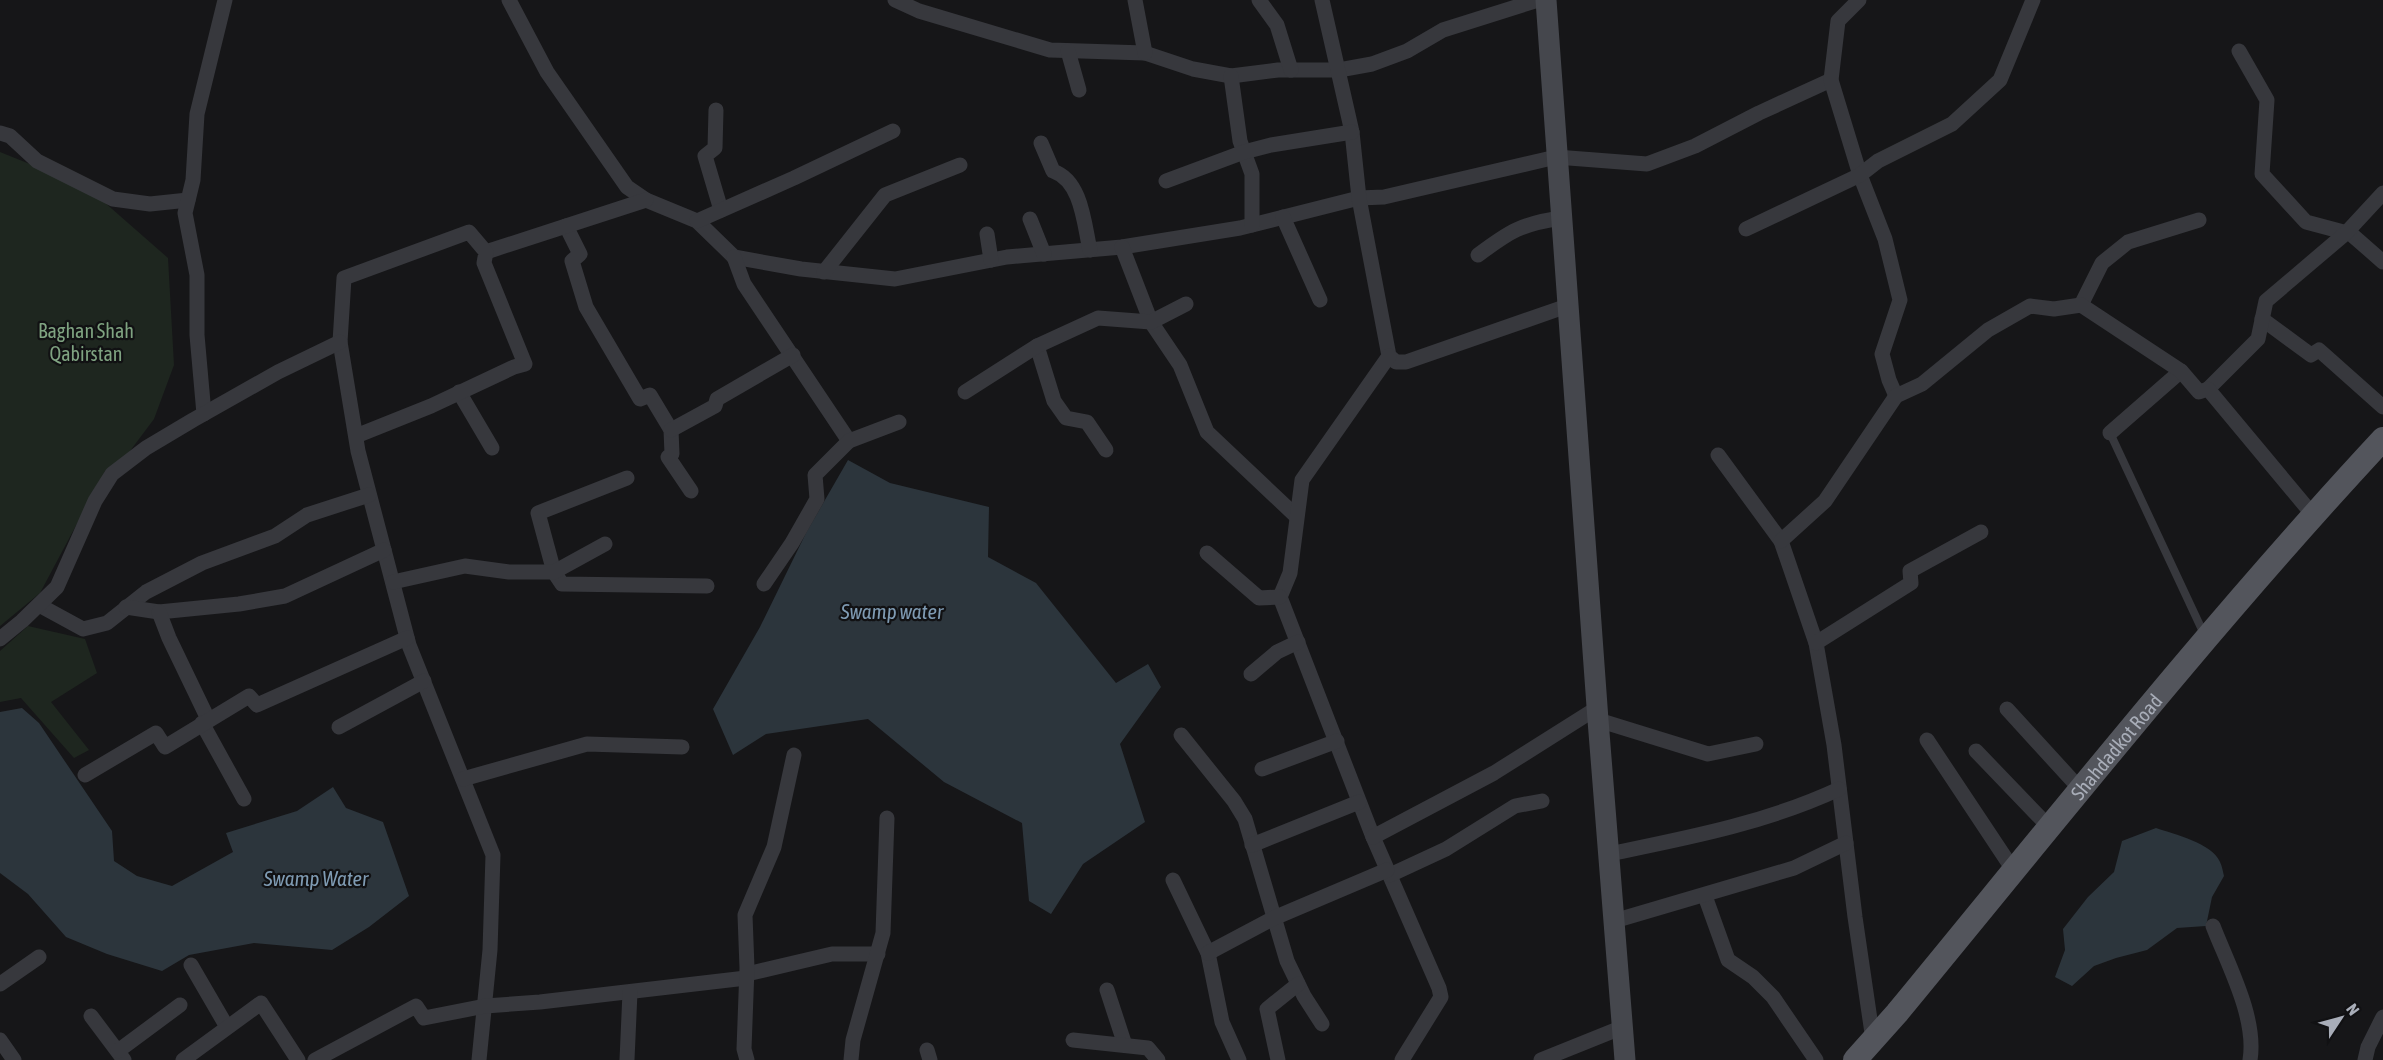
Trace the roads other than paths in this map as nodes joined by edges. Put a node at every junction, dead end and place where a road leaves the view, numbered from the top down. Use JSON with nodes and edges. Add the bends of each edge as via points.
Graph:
{"nodes":[{"id":1,"x":225,"y":0,"type":"edge"},
{"id":2,"x":509,"y":0,"type":"edge"},
{"id":3,"x":895,"y":0,"type":"edge"},
{"id":4,"x":1135,"y":0,"type":"edge"},
{"id":5,"x":1259,"y":0,"type":"edge"},
{"id":6,"x":1322,"y":0,"type":"edge"},
{"id":7,"x":1538,"y":0,"type":"edge"},
{"id":8,"x":1546,"y":0,"type":"edge"},
{"id":9,"x":1858,"y":0,"type":"edge"},
{"id":10,"x":2033,"y":0,"type":"edge"},
{"id":11,"x":1068,"y":51,"type":"junction"},
{"id":12,"x":2239,"y":51,"type":"dead end"},
{"id":13,"x":1145,"y":53,"type":"junction"},
{"id":14,"x":1291,"y":70,"type":"junction"},
{"id":15,"x":1339,"y":70,"type":"junction"},
{"id":16,"x":1231,"y":76,"type":"junction"},
{"id":17,"x":1831,"y":80,"type":"junction"},
{"id":18,"x":1079,"y":90,"type":"dead end"},
{"id":19,"x":716,"y":110,"type":"dead end"},
{"id":20,"x":893,"y":131,"type":"dead end"},
{"id":21,"x":1352,"y":132,"type":"junction"},
{"id":22,"x":0,"y":133,"type":"edge"},
{"id":23,"x":1041,"y":143,"type":"dead end"},
{"id":24,"x":1244,"y":152,"type":"junction"},
{"id":25,"x":1556,"y":158,"type":"junction"},
{"id":26,"x":960,"y":165,"type":"dead end"},
{"id":27,"x":1860,"y":175,"type":"junction"},
{"id":28,"x":1166,"y":181,"type":"dead end"},
{"id":29,"x":2383,"y":193,"type":"edge"},
{"id":30,"x":1359,"y":198,"type":"junction"},
{"id":31,"x":188,"y":200,"type":"junction"},
{"id":32,"x":646,"y":200,"type":"junction"},
{"id":33,"x":721,"y":210,"type":"junction"},
{"id":34,"x":1283,"y":217,"type":"junction"},
{"id":35,"x":1561,"y":218,"type":"junction"},
{"id":36,"x":1030,"y":219,"type":"dead end"},
{"id":37,"x":2199,"y":220,"type":"dead end"},
{"id":38,"x":697,"y":221,"type":"junction"},
{"id":39,"x":1252,"y":225,"type":"junction"},
{"id":40,"x":566,"y":226,"type":"junction"},
{"id":41,"x":1746,"y":229,"type":"dead end"},
{"id":42,"x":2346,"y":233,"type":"junction"},
{"id":43,"x":987,"y":234,"type":"dead end"},
{"id":44,"x":1122,"y":247,"type":"junction"},
{"id":45,"x":1090,"y":250,"type":"junction"},
{"id":46,"x":486,"y":252,"type":"junction"},
{"id":47,"x":1044,"y":254,"type":"junction"},
{"id":48,"x":1478,"y":255,"type":"dead end"},
{"id":49,"x":734,"y":257,"type":"junction"},
{"id":50,"x":991,"y":260,"type":"junction"},
{"id":51,"x":2383,"y":262,"type":"edge"},
{"id":52,"x":824,"y":272,"type":"junction"},
{"id":53,"x":1320,"y":300,"type":"dead end"},
{"id":54,"x":1186,"y":304,"type":"dead end"},
{"id":55,"x":2080,"y":305,"type":"junction"},
{"id":56,"x":1567,"y":306,"type":"junction"},
{"id":57,"x":2262,"y":319,"type":"junction"},
{"id":58,"x":1151,"y":322,"type":"junction"},
{"id":59,"x":340,"y":342,"type":"junction"},
{"id":60,"x":1037,"y":346,"type":"junction"},
{"id":61,"x":792,"y":355,"type":"junction"},
{"id":62,"x":1389,"y":356,"type":"junction"},
{"id":63,"x":2181,"y":371,"type":"junction"},
{"id":64,"x":2208,"y":389,"type":"junction"},
{"id":65,"x":459,"y":392,"type":"junction"},
{"id":66,"x":965,"y":392,"type":"dead end"},
{"id":67,"x":1896,"y":396,"type":"junction"},
{"id":68,"x":2383,"y":407,"type":"edge"},
{"id":69,"x":204,"y":414,"type":"junction"},
{"id":70,"x":899,"y":422,"type":"dead end"},
{"id":71,"x":671,"y":430,"type":"junction"},
{"id":72,"x":2110,"y":433,"type":"joint"},
{"id":73,"x":356,"y":436,"type":"junction"},
{"id":74,"x":2383,"y":439,"type":"edge"},
{"id":75,"x":849,"y":441,"type":"junction"},
{"id":76,"x":492,"y":448,"type":"dead end"},
{"id":77,"x":1106,"y":450,"type":"dead end"},
{"id":78,"x":1718,"y":455,"type":"dead end"},
{"id":79,"x":627,"y":478,"type":"dead end"},
{"id":80,"x":691,"y":491,"type":"dead end"},
{"id":81,"x":369,"y":495,"type":"junction"},
{"id":82,"x":2313,"y":515,"type":"junction"},
{"id":83,"x":1296,"y":516,"type":"junction"},
{"id":84,"x":1981,"y":532,"type":"dead end"},
{"id":85,"x":1781,"y":541,"type":"junction"},
{"id":86,"x":604,"y":544,"type":"dead end"},
{"id":87,"x":384,"y":550,"type":"junction"},
{"id":88,"x":1207,"y":553,"type":"dead end"},
{"id":89,"x":554,"y":572,"type":"junction"},
{"id":90,"x":393,"y":582,"type":"junction"},
{"id":91,"x":764,"y":584,"type":"dead end"},
{"id":92,"x":707,"y":586,"type":"dead end"},
{"id":93,"x":1280,"y":597,"type":"junction"},
{"id":94,"x":39,"y":605,"type":"junction"},
{"id":95,"x":126,"y":607,"type":"junction"},
{"id":96,"x":159,"y":612,"type":"junction"},
{"id":97,"x":407,"y":638,"type":"junction"},
{"id":98,"x":2206,"y":638,"type":"junction"},
{"id":99,"x":0,"y":639,"type":"edge"},
{"id":100,"x":1298,"y":642,"type":"junction"},
{"id":101,"x":1816,"y":642,"type":"junction"},
{"id":102,"x":1251,"y":674,"type":"dead end"},
{"id":103,"x":424,"y":681,"type":"junction"},
{"id":104,"x":2007,"y":709,"type":"dead end"},
{"id":105,"x":1597,"y":714,"type":"junction"},
{"id":106,"x":205,"y":721,"type":"junction"},
{"id":107,"x":339,"y":727,"type":"dead end"},
{"id":108,"x":1181,"y":735,"type":"dead end"},
{"id":109,"x":1927,"y":740,"type":"dead end"},
{"id":110,"x":1336,"y":741,"type":"junction"},
{"id":111,"x":1756,"y":744,"type":"dead end"},
{"id":112,"x":682,"y":747,"type":"dead end"},
{"id":113,"x":1976,"y":750,"type":"dead end"},
{"id":114,"x":794,"y":755,"type":"dead end"},
{"id":115,"x":1262,"y":769,"type":"dead end"},
{"id":116,"x":85,"y":775,"type":"dead end"},
{"id":117,"x":463,"y":779,"type":"junction"},
{"id":118,"x":1839,"y":789,"type":"junction"},
{"id":119,"x":2081,"y":790,"type":"junction"},
{"id":120,"x":244,"y":799,"type":"dead end"},
{"id":121,"x":1542,"y":801,"type":"dead end"},
{"id":122,"x":1359,"y":802,"type":"junction"},
{"id":123,"x":887,"y":818,"type":"dead end"},
{"id":124,"x":2050,"y":828,"type":"junction"},
{"id":125,"x":1373,"y":837,"type":"junction"},
{"id":126,"x":1846,"y":843,"type":"junction"},
{"id":127,"x":1252,"y":845,"type":"junction"},
{"id":128,"x":1609,"y":854,"type":"junction"},
{"id":129,"x":2014,"y":871,"type":"junction"},
{"id":130,"x":1388,"y":873,"type":"junction"},
{"id":131,"x":1173,"y":880,"type":"dead end"},
{"id":132,"x":1705,"y":896,"type":"junction"},
{"id":133,"x":1274,"y":918,"type":"junction"},
{"id":134,"x":1614,"y":921,"type":"junction"},
{"id":135,"x":2213,"y":926,"type":"dead end"},
{"id":136,"x":1208,"y":953,"type":"junction"},
{"id":137,"x":878,"y":954,"type":"junction"},
{"id":138,"x":39,"y":957,"type":"dead end"},
{"id":139,"x":191,"y":965,"type":"dead end"},
{"id":140,"x":747,"y":976,"type":"junction"},
{"id":141,"x":0,"y":984,"type":"edge"},
{"id":142,"x":1298,"y":984,"type":"junction"},
{"id":143,"x":1107,"y":990,"type":"dead end"},
{"id":144,"x":630,"y":992,"type":"junction"},
{"id":145,"x":180,"y":1005,"type":"dead end"},
{"id":146,"x":484,"y":1006,"type":"junction"},
{"id":147,"x":91,"y":1016,"type":"dead end"},
{"id":148,"x":2383,"y":1017,"type":"edge"},
{"id":149,"x":1322,"y":1024,"type":"dead end"},
{"id":150,"x":1623,"y":1027,"type":"junction"},
{"id":151,"x":227,"y":1028,"type":"junction"},
{"id":152,"x":0,"y":1040,"type":"edge"},
{"id":153,"x":1073,"y":1040,"type":"dead end"},
{"id":154,"x":1874,"y":1040,"type":"junction"},
{"id":155,"x":1125,"y":1046,"type":"junction"},
{"id":156,"x":121,"y":1056,"type":"edge"},
{"id":157,"x":14,"y":1060,"type":"edge"},
{"id":158,"x":183,"y":1060,"type":"edge"},
{"id":159,"x":298,"y":1060,"type":"edge"},
{"id":160,"x":315,"y":1060,"type":"edge"},
{"id":161,"x":479,"y":1060,"type":"edge"},
{"id":162,"x":627,"y":1060,"type":"edge"},
{"id":163,"x":747,"y":1060,"type":"edge"},
{"id":164,"x":851,"y":1060,"type":"edge"},
{"id":165,"x":1158,"y":1060,"type":"edge"},
{"id":166,"x":1239,"y":1060,"type":"edge"},
{"id":167,"x":1278,"y":1060,"type":"edge"},
{"id":168,"x":1402,"y":1060,"type":"edge"},
{"id":169,"x":1541,"y":1060,"type":"edge"},
{"id":170,"x":1625,"y":1060,"type":"edge"},
{"id":171,"x":1816,"y":1060,"type":"edge"},
{"id":172,"x":1855,"y":1060,"type":"edge"},
{"id":173,"x":2250,"y":1060,"type":"edge"},
{"id":174,"x":2365,"y":1060,"type":"edge"}],
"edges":[{"from":1,"to":31,"type":"street","via":[[197,114]]},
{"from":2,"to":32,"type":"street","via":[[547,72],[627,187]]},
{"from":3,"to":11,"type":"street","via":[[970,27],[1050,50]]},
{"from":4,"to":13,"type":"street"},
{"from":5,"to":14,"type":"street","via":[[1277,25]]},
{"from":6,"to":15,"type":"street"},
{"from":7,"to":15,"type":"street","via":[[1443,30],[1381,61]]},
{"from":8,"to":25,"type":"main road"},
{"from":9,"to":17,"type":"street","via":[[1838,21]]},
{"from":10,"to":27,"type":"street","via":[[2000,80],[1952,124],[1878,161]]},
{"from":11,"to":13,"type":"street"},
{"from":11,"to":18,"type":"street"},
{"from":12,"to":42,"type":"street","via":[[2267,100],[2262,174],[2306,222]]},
{"from":13,"to":16,"type":"street","via":[[1193,69]]},
{"from":14,"to":15,"type":"street"},
{"from":14,"to":16,"type":"street"},
{"from":15,"to":21,"type":"street"},
{"from":16,"to":24,"type":"street"},
{"from":17,"to":25,"type":"street","via":[[1695,146],[1647,164]]},
{"from":17,"to":27,"type":"street"},
{"from":19,"to":33,"type":"street","via":[[715,148],[705,156]]},
{"from":20,"to":33,"type":"street"},
{"from":21,"to":24,"type":"street"},
{"from":21,"to":30,"type":"street"},
{"from":22,"to":31,"type":"street","via":[[10,136],[37,161],[113,199],[150,204]]},
{"from":23,"to":45,"type":"street","via":[[1053,171],[1063,175],[1074,189]]},
{"from":24,"to":28,"type":"street"},
{"from":24,"to":39,"type":"street","via":[[1252,174]]},
{"from":25,"to":30,"type":"street","via":[[1384,197]]},
{"from":25,"to":35,"type":"main road"},
{"from":26,"to":52,"type":"street","via":[[885,195]]},
{"from":27,"to":41,"type":"street"},
{"from":27,"to":67,"type":"street","via":[[1885,239],[1900,300],[1882,354]]},
{"from":29,"to":42,"type":"street"},
{"from":30,"to":34,"type":"street"},
{"from":30,"to":62,"type":"street"},
{"from":31,"to":69,"type":"street","via":[[185,213],[197,275],[197,335]]},
{"from":32,"to":38,"type":"street"},
{"from":32,"to":40,"type":"street"},
{"from":33,"to":38,"type":"street"},
{"from":34,"to":39,"type":"street"},
{"from":34,"to":53,"type":"street"},
{"from":35,"to":48,"type":"street","via":[[1510,231]]},
{"from":35,"to":56,"type":"main road"},
{"from":36,"to":47,"type":"street"},
{"from":37,"to":55,"type":"street","via":[[2128,242],[2102,263]]},
{"from":38,"to":49,"type":"street"},
{"from":39,"to":44,"type":"street"},
{"from":40,"to":46,"type":"street"},
{"from":40,"to":71,"type":"street","via":[[580,254],[572,261],[586,307],[640,399],[650,395]]},
{"from":42,"to":51,"type":"street"},
{"from":42,"to":57,"type":"street","via":[[2266,301]]},
{"from":43,"to":50,"type":"street"},
{"from":44,"to":45,"type":"street"},
{"from":44,"to":58,"type":"street"},
{"from":45,"to":47,"type":"street"},
{"from":46,"to":59,"type":"street","via":[[469,232],[344,278]]},
{"from":46,"to":65,"type":"street","via":[[484,263],[525,364]]},
{"from":47,"to":50,"type":"street"},
{"from":49,"to":52,"type":"street"},
{"from":49,"to":61,"type":"street","via":[[744,284]]},
{"from":50,"to":52,"type":"street","via":[[895,279]]},
{"from":54,"to":58,"type":"street"},
{"from":55,"to":63,"type":"street"},
{"from":55,"to":67,"type":"street","via":[[2054,309],[2030,306],[1988,330],[1922,384]]},
{"from":56,"to":62,"type":"street","via":[[1406,362],[1396,362]]},
{"from":56,"to":105,"type":"main road"},
{"from":57,"to":64,"type":"street","via":[[2258,339]]},
{"from":57,"to":68,"type":"street","via":[[2311,355],[2319,350]]},
{"from":58,"to":60,"type":"street","via":[[1098,318]]},
{"from":58,"to":83,"type":"street","via":[[1180,365],[1207,432]]},
{"from":59,"to":69,"type":"street"},
{"from":59,"to":73,"type":"street"},
{"from":60,"to":66,"type":"street"},
{"from":60,"to":77,"type":"street","via":[[1054,401],[1066,418],[1087,422]]},
{"from":61,"to":71,"type":"street"},
{"from":61,"to":75,"type":"street"},
{"from":62,"to":83,"type":"street","via":[[1302,480]]},
{"from":63,"to":64,"type":"street","via":[[2199,392]]},
{"from":63,"to":72,"type":"street"},
{"from":64,"to":82,"type":"street"},
{"from":65,"to":73,"type":"street"},
{"from":65,"to":76,"type":"street"},
{"from":67,"to":85,"type":"street","via":[[1825,501]]},
{"from":69,"to":94,"type":"street","via":[[146,448],[112,474],[95,501],[57,587]]},
{"from":70,"to":75,"type":"street"},
{"from":71,"to":80,"type":"street","via":[[672,454],[668,457]]},
{"from":72,"to":98,"type":"lane"},
{"from":73,"to":81,"type":"street"},
{"from":74,"to":82,"type":"main road","name":"Shahdadkot Road"},
{"from":75,"to":91,"type":"street","via":[[815,476],[817,499]]},
{"from":78,"to":85,"type":"street"},
{"from":79,"to":89,"type":"street","via":[[538,513]]},
{"from":81,"to":87,"type":"street"},
{"from":81,"to":95,"type":"street","via":[[307,515],[275,536],[201,562]]},
{"from":82,"to":98,"type":"main road","name":"Shahdadkot Road"},
{"from":83,"to":93,"type":"street","via":[[1290,573]]},
{"from":84,"to":101,"type":"street","via":[[1910,571],[1911,583]]},
{"from":85,"to":101,"type":"street"},
{"from":86,"to":89,"type":"street"},
{"from":87,"to":90,"type":"street"},
{"from":87,"to":96,"type":"street","via":[[285,596]]},
{"from":88,"to":93,"type":"street","via":[[1259,598]]},
{"from":89,"to":90,"type":"street","via":[[509,572],[465,566]]},
{"from":89,"to":92,"type":"street","via":[[562,584]]},
{"from":90,"to":97,"type":"street"},
{"from":93,"to":100,"type":"street"},
{"from":94,"to":95,"type":"street","via":[[83,629],[107,623]]},
{"from":94,"to":99,"type":"street"},
{"from":95,"to":96,"type":"street"},
{"from":96,"to":106,"type":"street"},
{"from":97,"to":103,"type":"street"},
{"from":97,"to":106,"type":"street","via":[[257,705],[249,696]]},
{"from":98,"to":119,"type":"main road","name":"Shahdadkot Road"},
{"from":100,"to":102,"type":"street","via":[[1277,652]]},
{"from":100,"to":110,"type":"street"},
{"from":101,"to":118,"type":"street"},
{"from":103,"to":107,"type":"street"},
{"from":103,"to":117,"type":"street"},
{"from":104,"to":119,"type":"street"},
{"from":105,"to":111,"type":"street","via":[[1708,754]]},
{"from":105,"to":125,"type":"street"},
{"from":105,"to":128,"type":"main road"},
{"from":106,"to":116,"type":"street","via":[[165,747],[156,733]]},
{"from":106,"to":120,"type":"street"},
{"from":108,"to":127,"type":"street","via":[[1234,801],[1245,819]]},
{"from":109,"to":129,"type":"street"},
{"from":110,"to":115,"type":"street"},
{"from":110,"to":122,"type":"street"},
{"from":112,"to":117,"type":"street","via":[[587,744]]},
{"from":113,"to":124,"type":"street"},
{"from":114,"to":140,"type":"street","via":[[774,847],[745,915]]},
{"from":117,"to":146,"type":"street","via":[[493,855]]},
{"from":118,"to":126,"type":"street"},
{"from":118,"to":128,"type":"street","via":[[1776,815]]},
{"from":119,"to":124,"type":"main road","name":"Shahdadkot Road"},
{"from":121,"to":130,"type":"street","via":[[1515,806],[1446,849]]},
{"from":122,"to":125,"type":"street"},
{"from":122,"to":127,"type":"street"},
{"from":123,"to":137,"type":"street","via":[[883,933]]},
{"from":124,"to":129,"type":"main road","name":"Shahdadkot Road"},
{"from":125,"to":130,"type":"street"},
{"from":126,"to":132,"type":"street","via":[[1794,868]]},
{"from":126,"to":154,"type":"street"},
{"from":127,"to":133,"type":"street"},
{"from":128,"to":134,"type":"main road"},
{"from":129,"to":154,"type":"main road","name":"Shahdadkot Road"},
{"from":130,"to":133,"type":"street"},
{"from":130,"to":168,"type":"street","via":[[1441,997]]},
{"from":131,"to":136,"type":"street"},
{"from":132,"to":134,"type":"street"},
{"from":132,"to":171,"type":"street","via":[[1728,960],[1753,976],[1773,997]]},
{"from":133,"to":136,"type":"street"},
{"from":133,"to":142,"type":"street"},
{"from":134,"to":150,"type":"main road"},
{"from":135,"to":173,"type":"street","via":[[2247,1012]]},
{"from":136,"to":166,"type":"street","via":[[1222,1022]]},
{"from":137,"to":140,"type":"street","via":[[832,954]]},
{"from":137,"to":164,"type":"street"},
{"from":138,"to":141,"type":"street"},
{"from":139,"to":151,"type":"street"},
{"from":140,"to":144,"type":"street"},
{"from":140,"to":163,"type":"street"},
{"from":142,"to":149,"type":"street"},
{"from":142,"to":167,"type":"street","via":[[1268,1009]]},
{"from":143,"to":155,"type":"street"},
{"from":144,"to":146,"type":"street"},
{"from":144,"to":162,"type":"street"},
{"from":145,"to":156,"type":"street"},
{"from":146,"to":160,"type":"street","via":[[424,1018],[416,1006]]},
{"from":146,"to":161,"type":"street"},
{"from":147,"to":156,"type":"street"},
{"from":148,"to":174,"type":"street"},
{"from":150,"to":169,"type":"street"},
{"from":150,"to":170,"type":"main road"},
{"from":151,"to":158,"type":"street"},
{"from":151,"to":159,"type":"street","via":[[261,1003]]},
{"from":152,"to":157,"type":"street"},
{"from":153,"to":155,"type":"street"},
{"from":154,"to":172,"type":"main road","name":"Shahdadkot Road"},
{"from":155,"to":165,"type":"street","via":[[1148,1048]]}]}
